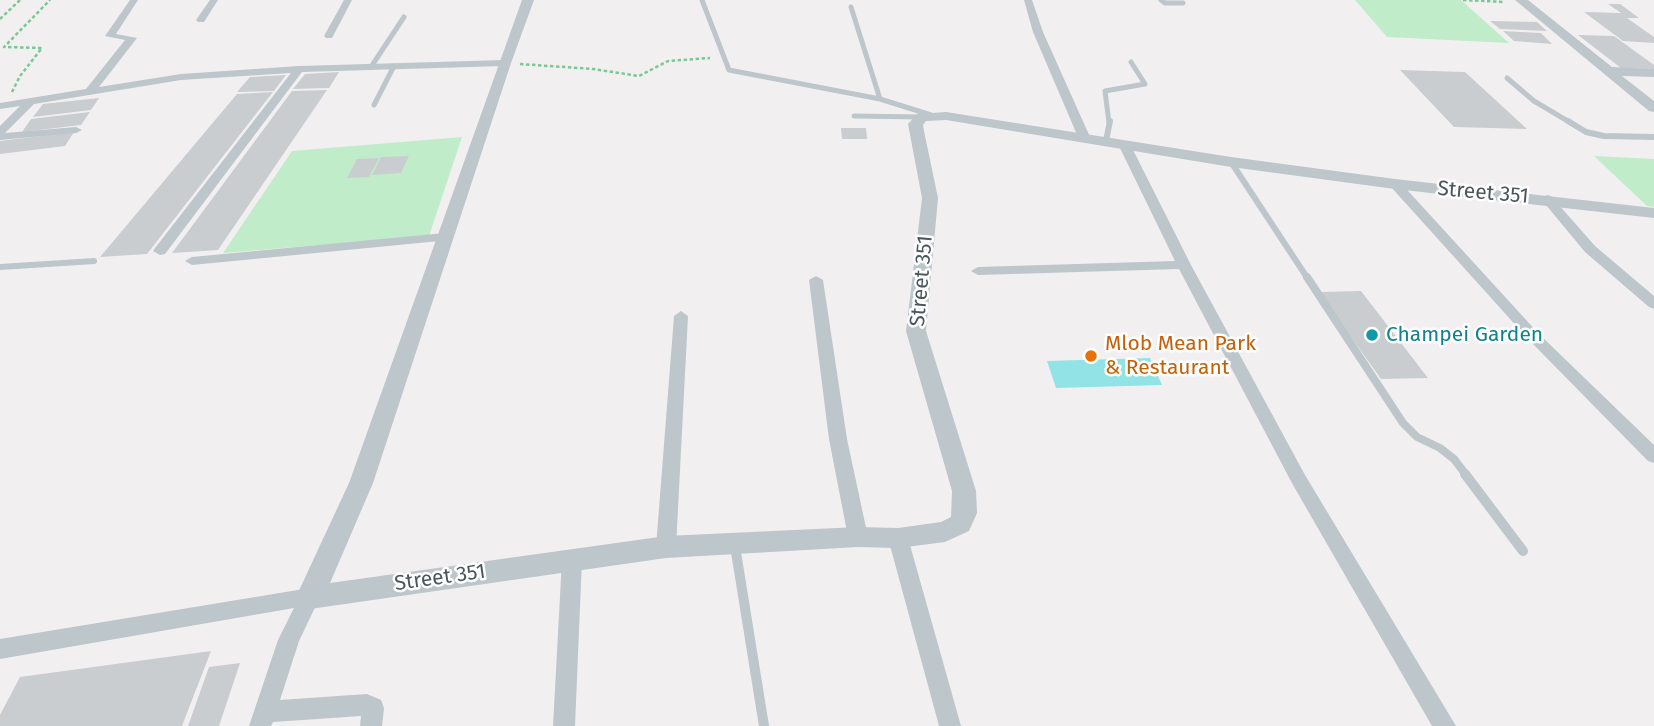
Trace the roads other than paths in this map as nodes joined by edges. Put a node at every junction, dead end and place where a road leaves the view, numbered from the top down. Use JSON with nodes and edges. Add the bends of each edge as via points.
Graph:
{"nodes":[{"id":1,"x":134,"y":0,"type":"edge"},
{"id":2,"x":214,"y":0,"type":"edge"},
{"id":3,"x":348,"y":0,"type":"edge"},
{"id":4,"x":528,"y":0,"type":"edge"},
{"id":5,"x":702,"y":0,"type":"edge"},
{"id":6,"x":1028,"y":0,"type":"edge"},
{"id":7,"x":1161,"y":0,"type":"edge"},
{"id":8,"x":1523,"y":1,"type":"edge"},
{"id":9,"x":1184,"y":3,"type":"dead end"},
{"id":10,"x":851,"y":8,"type":"dead end"},
{"id":11,"x":404,"y":16,"type":"dead end"},
{"id":12,"x":201,"y":20,"type":"dead end"},
{"id":13,"x":329,"y":36,"type":"dead end"},
{"id":14,"x":1131,"y":62,"type":"dead end"},
{"id":15,"x":503,"y":63,"type":"junction"},
{"id":16,"x":394,"y":66,"type":"junction"},
{"id":17,"x":371,"y":67,"type":"junction"},
{"id":18,"x":299,"y":69,"type":"junction"},
{"id":19,"x":1611,"y":71,"type":"junction"},
{"id":20,"x":1654,"y":73,"type":"edge"},
{"id":21,"x":1507,"y":78,"type":"dead end"},
{"id":22,"x":90,"y":91,"type":"junction"},
{"id":23,"x":880,"y":99,"type":"junction"},
{"id":24,"x":31,"y":101,"type":"junction"},
{"id":25,"x":374,"y":105,"type":"dead end"},
{"id":26,"x":3,"y":106,"type":"edge"},
{"id":27,"x":1654,"y":108,"type":"edge"},
{"id":28,"x":854,"y":116,"type":"dead end"},
{"id":29,"x":927,"y":116,"type":"junction"},
{"id":30,"x":76,"y":130,"type":"dead end"},
{"id":31,"x":0,"y":132,"type":"edge"},
{"id":32,"x":1084,"y":136,"type":"junction"},
{"id":33,"x":0,"y":137,"type":"edge"},
{"id":34,"x":1654,"y":137,"type":"edge"},
{"id":35,"x":1106,"y":141,"type":"junction"},
{"id":36,"x":1124,"y":144,"type":"junction"},
{"id":37,"x":1231,"y":162,"type":"junction"},
{"id":38,"x":1395,"y":184,"type":"junction"},
{"id":39,"x":1547,"y":199,"type":"junction"},
{"id":40,"x":1654,"y":213,"type":"edge"},
{"id":41,"x":445,"y":237,"type":"junction"},
{"id":42,"x":160,"y":251,"type":"dead end"},
{"id":43,"x":94,"y":261,"type":"dead end"},
{"id":44,"x":192,"y":261,"type":"dead end"},
{"id":45,"x":1184,"y":265,"type":"junction"},
{"id":46,"x":0,"y":267,"type":"edge"},
{"id":47,"x":978,"y":271,"type":"dead end"},
{"id":48,"x":817,"y":280,"type":"dead end"},
{"id":49,"x":1654,"y":304,"type":"edge"},
{"id":50,"x":681,"y":316,"type":"dead end"},
{"id":51,"x":1654,"y":456,"type":"edge"},
{"id":52,"x":858,"y":537,"type":"junction"},
{"id":53,"x":898,"y":538,"type":"junction"},
{"id":54,"x":735,"y":543,"type":"junction"},
{"id":55,"x":666,"y":547,"type":"junction"},
{"id":56,"x":1523,"y":551,"type":"dead end"},
{"id":57,"x":572,"y":559,"type":"junction"},
{"id":58,"x":310,"y":597,"type":"junction"},
{"id":59,"x":0,"y":649,"type":"edge"},
{"id":60,"x":262,"y":719,"type":"edge"},
{"id":61,"x":371,"y":726,"type":"edge"},
{"id":62,"x":564,"y":726,"type":"edge"},
{"id":63,"x":764,"y":726,"type":"edge"},
{"id":64,"x":950,"y":726,"type":"edge"},
{"id":65,"x":1445,"y":726,"type":"edge"}],
"edges":[{"from":1,"to":22,"type":"street","via":[[110,36],[132,38]]},
{"from":2,"to":12,"type":"street"},
{"from":3,"to":13,"type":"street"},
{"from":4,"to":15,"type":"street"},
{"from":5,"to":23,"type":"lane","via":[[729,70]]},
{"from":6,"to":32,"type":"street"},
{"from":7,"to":9,"type":"lane"},
{"from":8,"to":19,"type":"street"},
{"from":10,"to":23,"type":"lane"},
{"from":11,"to":17,"type":"lane"},
{"from":14,"to":35,"type":"lane","via":[[1145,84],[1105,91],[1110,120]]},
{"from":15,"to":16,"type":"street"},
{"from":15,"to":41,"type":"street"},
{"from":16,"to":17,"type":"street"},
{"from":16,"to":25,"type":"lane"},
{"from":17,"to":18,"type":"street"},
{"from":18,"to":22,"type":"street","via":[[181,77]]},
{"from":18,"to":42,"type":"street"},
{"from":19,"to":20,"type":"street"},
{"from":19,"to":27,"type":"street"},
{"from":21,"to":34,"type":"lane","via":[[1534,101],[1586,132]]},
{"from":22,"to":24,"type":"street"},
{"from":23,"to":29,"type":"lane"},
{"from":24,"to":26,"type":"street"},
{"from":24,"to":31,"type":"street"},
{"from":28,"to":29,"type":"lane"},
{"from":29,"to":32,"type":"street","name":"Street 351"},
{"from":29,"to":53,"type":"street","name":"Street 351","via":[[915,124],[930,198],[916,331],[964,491],[965,513],[960,524],[945,532]]},
{"from":30,"to":33,"type":"street"},
{"from":32,"to":35,"type":"street","name":"Street 351"},
{"from":35,"to":36,"type":"street","name":"Street 351"},
{"from":36,"to":37,"type":"street","name":"Street 351"},
{"from":36,"to":45,"type":"street"},
{"from":37,"to":38,"type":"street","name":"Street 351"},
{"from":37,"to":56,"type":"lane","via":[[1403,423],[1454,459]]},
{"from":38,"to":39,"type":"street","name":"Street 351"},
{"from":38,"to":51,"type":"street","via":[[1534,337]]},
{"from":39,"to":40,"type":"street","name":"Street 351"},
{"from":39,"to":49,"type":"street","via":[[1590,249]]},
{"from":41,"to":44,"type":"street"},
{"from":41,"to":58,"type":"street","via":[[361,483]]},
{"from":43,"to":46,"type":"lane"},
{"from":45,"to":47,"type":"street"},
{"from":45,"to":65,"type":"street","via":[[1299,480]]},
{"from":48,"to":52,"type":"street","via":[[838,439]]},
{"from":50,"to":55,"type":"street"},
{"from":52,"to":53,"type":"street","name":"Street 351"},
{"from":52,"to":54,"type":"street","name":"Street 351"},
{"from":53,"to":64,"type":"street"},
{"from":54,"to":55,"type":"street","name":"Street 351"},
{"from":54,"to":63,"type":"lane"},
{"from":55,"to":57,"type":"street","name":"Street 351"},
{"from":57,"to":58,"type":"street","name":"Street 351"},
{"from":57,"to":62,"type":"street"},
{"from":58,"to":59,"type":"street"},
{"from":58,"to":60,"type":"street","via":[[289,640]]},
{"from":60,"to":61,"type":"street","via":[[368,705],[373,708]]}]}
